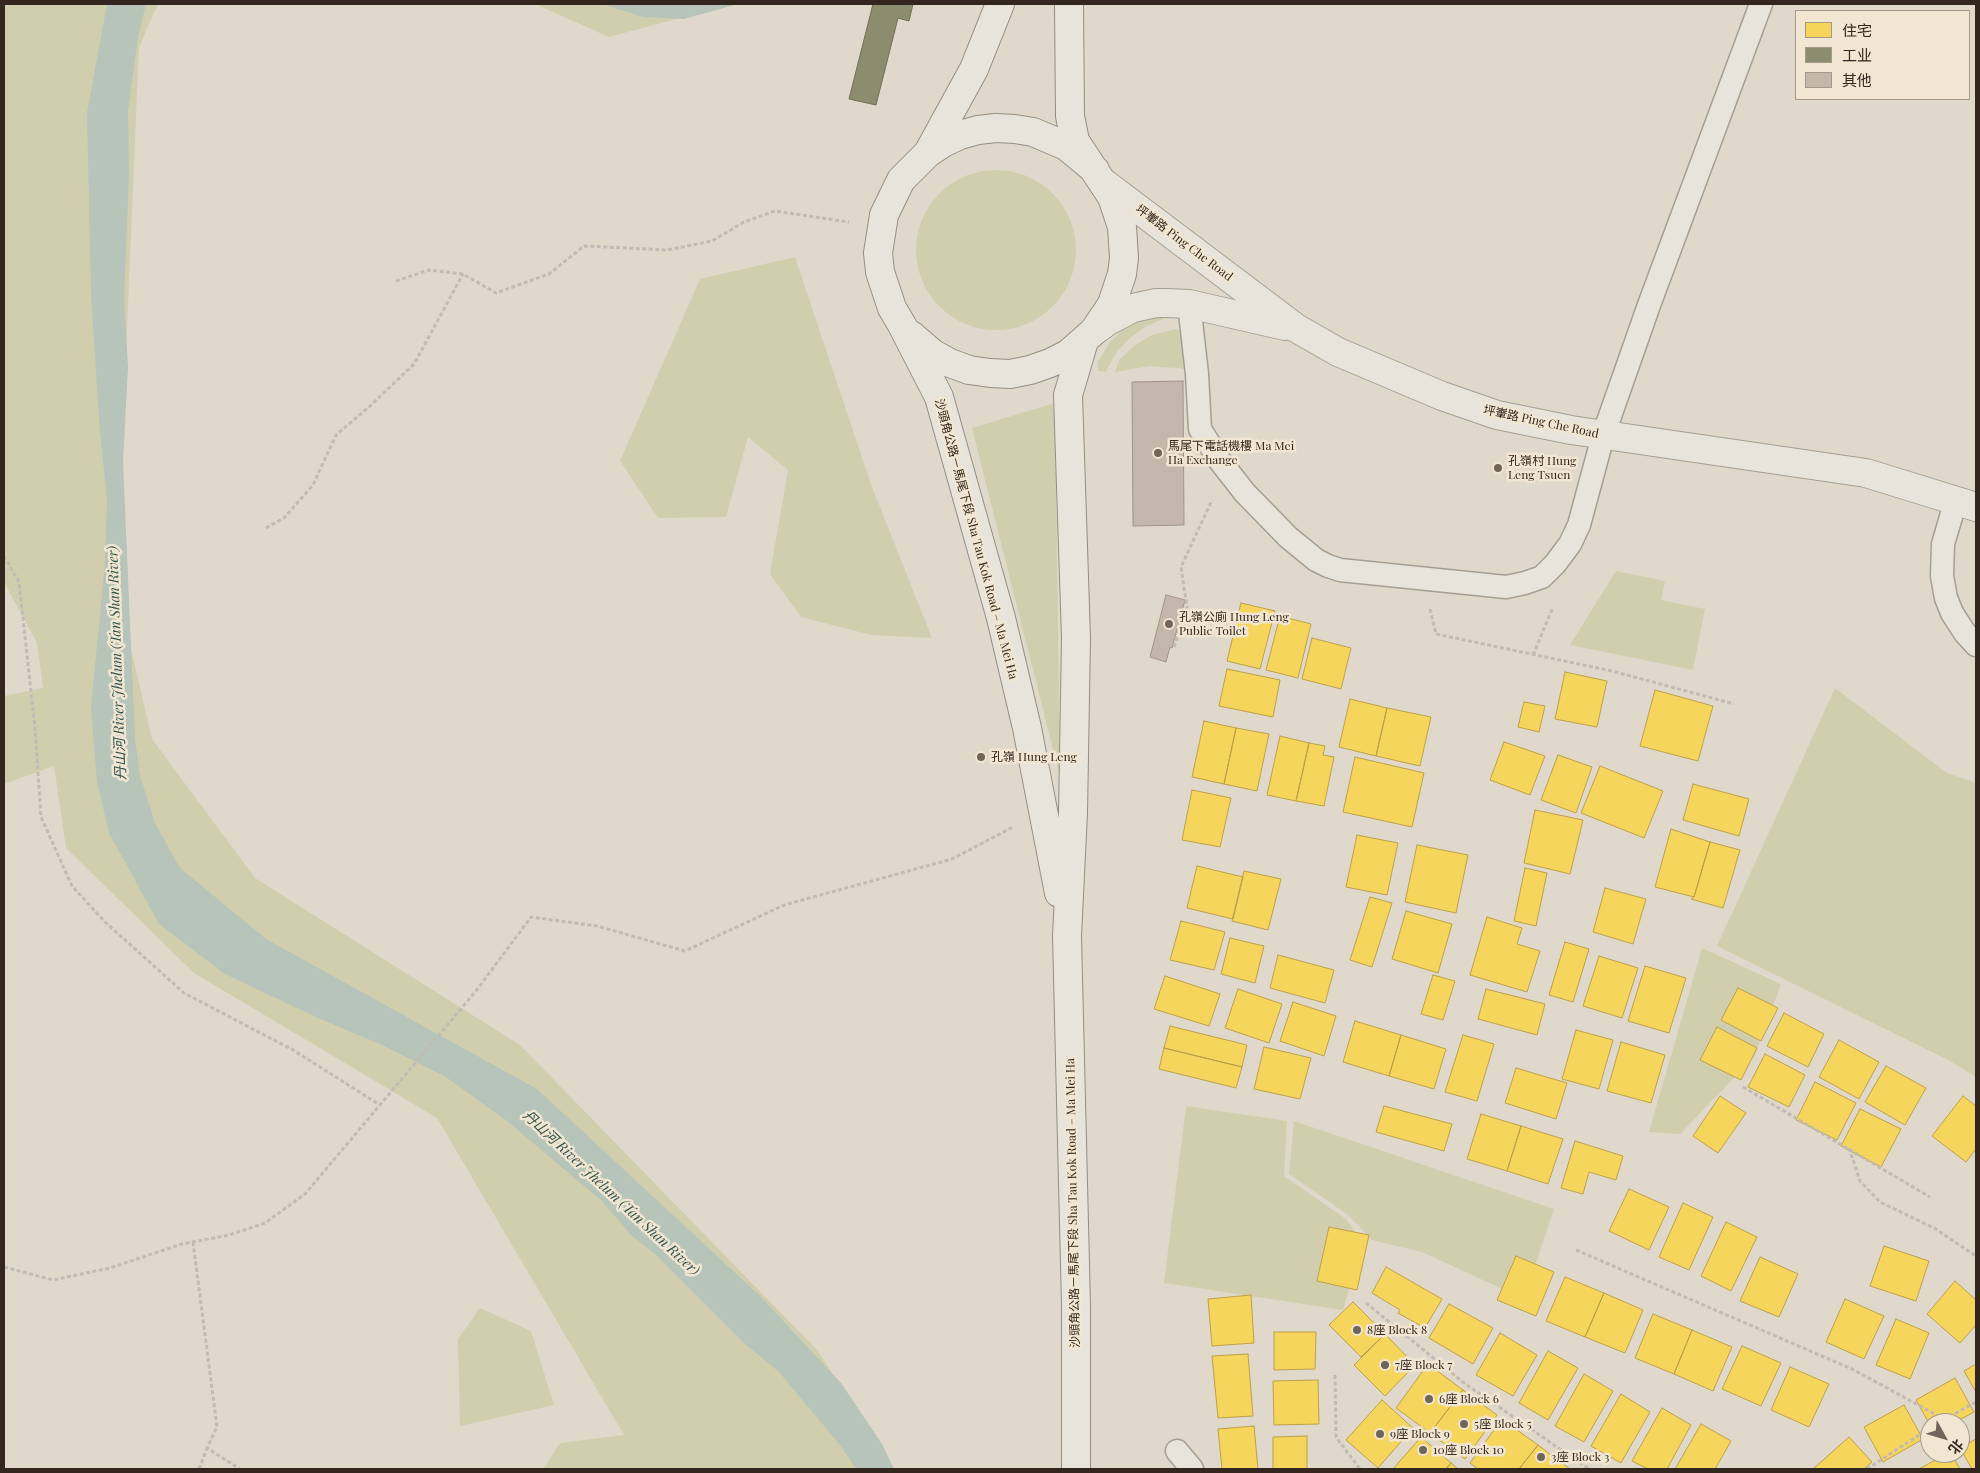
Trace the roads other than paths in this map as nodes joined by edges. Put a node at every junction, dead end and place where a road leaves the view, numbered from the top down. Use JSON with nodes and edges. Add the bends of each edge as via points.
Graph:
{"nodes":[{"id":1,"x":1000,"y":4,"type":"edge"},
{"id":2,"x":1069,"y":4,"type":"edge"},
{"id":3,"x":1761,"y":4,"type":"edge"},
{"id":4,"x":928,"y":153,"type":"junction"},
{"id":5,"x":1099,"y":177,"type":"junction"},
{"id":6,"x":1189,"y":304,"type":"junction"},
{"id":7,"x":902,"y":324,"type":"junction"},
{"id":8,"x":1296,"y":328,"type":"junction"},
{"id":9,"x":1089,"y":336,"type":"junction"},
{"id":10,"x":1604,"y":436,"type":"junction"},
{"id":11,"x":1966,"y":504,"type":"edge"},
{"id":12,"x":1976,"y":645,"type":"edge"},
{"id":13,"x":1067,"y":936,"type":"junction"},
{"id":14,"x":1177,"y":1451,"type":"dead end"},
{"id":15,"x":1076,"y":1469,"type":"edge"},
{"id":16,"x":1192,"y":1469,"type":"edge"}],
"edges":[{"from":1,"to":4,"type":"main road","name":"沙頭角公路－馬尾下段 Sha Tau Kok Road – Ma Mei Ha","via":[[974,70]]},
{"from":2,"to":5,"type":"main road","name":"沙頭角公路－馬尾下段 Sha Tau Kok Road – Ma Mei Ha","via":[[1070,116],[1076,141]]},
{"from":3,"to":10,"type":"lane"},
{"from":4,"to":5,"type":"main road","name":"沙頭角公路－馬尾下段 Sha Tau Kok Road – Ma Mei Ha","via":[[943,143],[978,130],[1015,129],[1033,132],[1066,146]]},
{"from":4,"to":7,"type":"main road","name":"沙頭角公路－馬尾下段 Sha Tau Kok Road – Ma Mei Ha","via":[[901,180],[884,214],[880,233],[880,272],[892,308]]},
{"from":5,"to":8,"type":"main road","name":"坪輋路 Ping Che Road"},
{"from":5,"to":9,"type":"main road","name":"沙頭角公路－馬尾下段 Sha Tau Kok Road – Ma Mei Ha","via":[[1118,211],[1124,258],[1112,304]]},
{"from":6,"to":8,"type":"main road"},
{"from":6,"to":9,"type":"main road","via":[[1156,303],[1133,308]]},
{"from":6,"to":10,"type":"lane","via":[[1200,429],[1245,493],[1288,537],[1321,564],[1340,570],[1506,587],[1542,577],[1570,544],[1579,525]]},
{"from":7,"to":9,"type":"main road","name":"沙頭角公路－馬尾下段 Sha Tau Kok Road – Ma Mei Ha","via":[[932,353],[969,370],[990,373],[1010,374],[1037,368],[1068,354]]},
{"from":7,"to":13,"type":"main road","name":"沙頭角公路－馬尾下段 Sha Tau Kok Road – Ma Mei Ha","via":[[939,397],[1001,618],[1027,728]]},
{"from":8,"to":10,"type":"main road","name":"坪輋路 Ping Che Road","via":[[1338,352],[1470,406],[1498,415]]},
{"from":9,"to":13,"type":"main road","name":"沙頭角公路－馬尾下段 Sha Tau Kok Road – Ma Mei Ha","via":[[1068,394],[1076,638]]},
{"from":10,"to":11,"type":"main road","name":"坪輋路 Ping Che Road","via":[[1866,473]]},
{"from":11,"to":12,"type":"lane","via":[[1943,544],[1942,576],[1952,613]]},
{"from":13,"to":15,"type":"main road","name":"沙頭角公路－馬尾下段 Sha Tau Kok Road – Ma Mei Ha","via":[[1076,1306]]},
{"from":14,"to":16,"type":"lane"}]}
